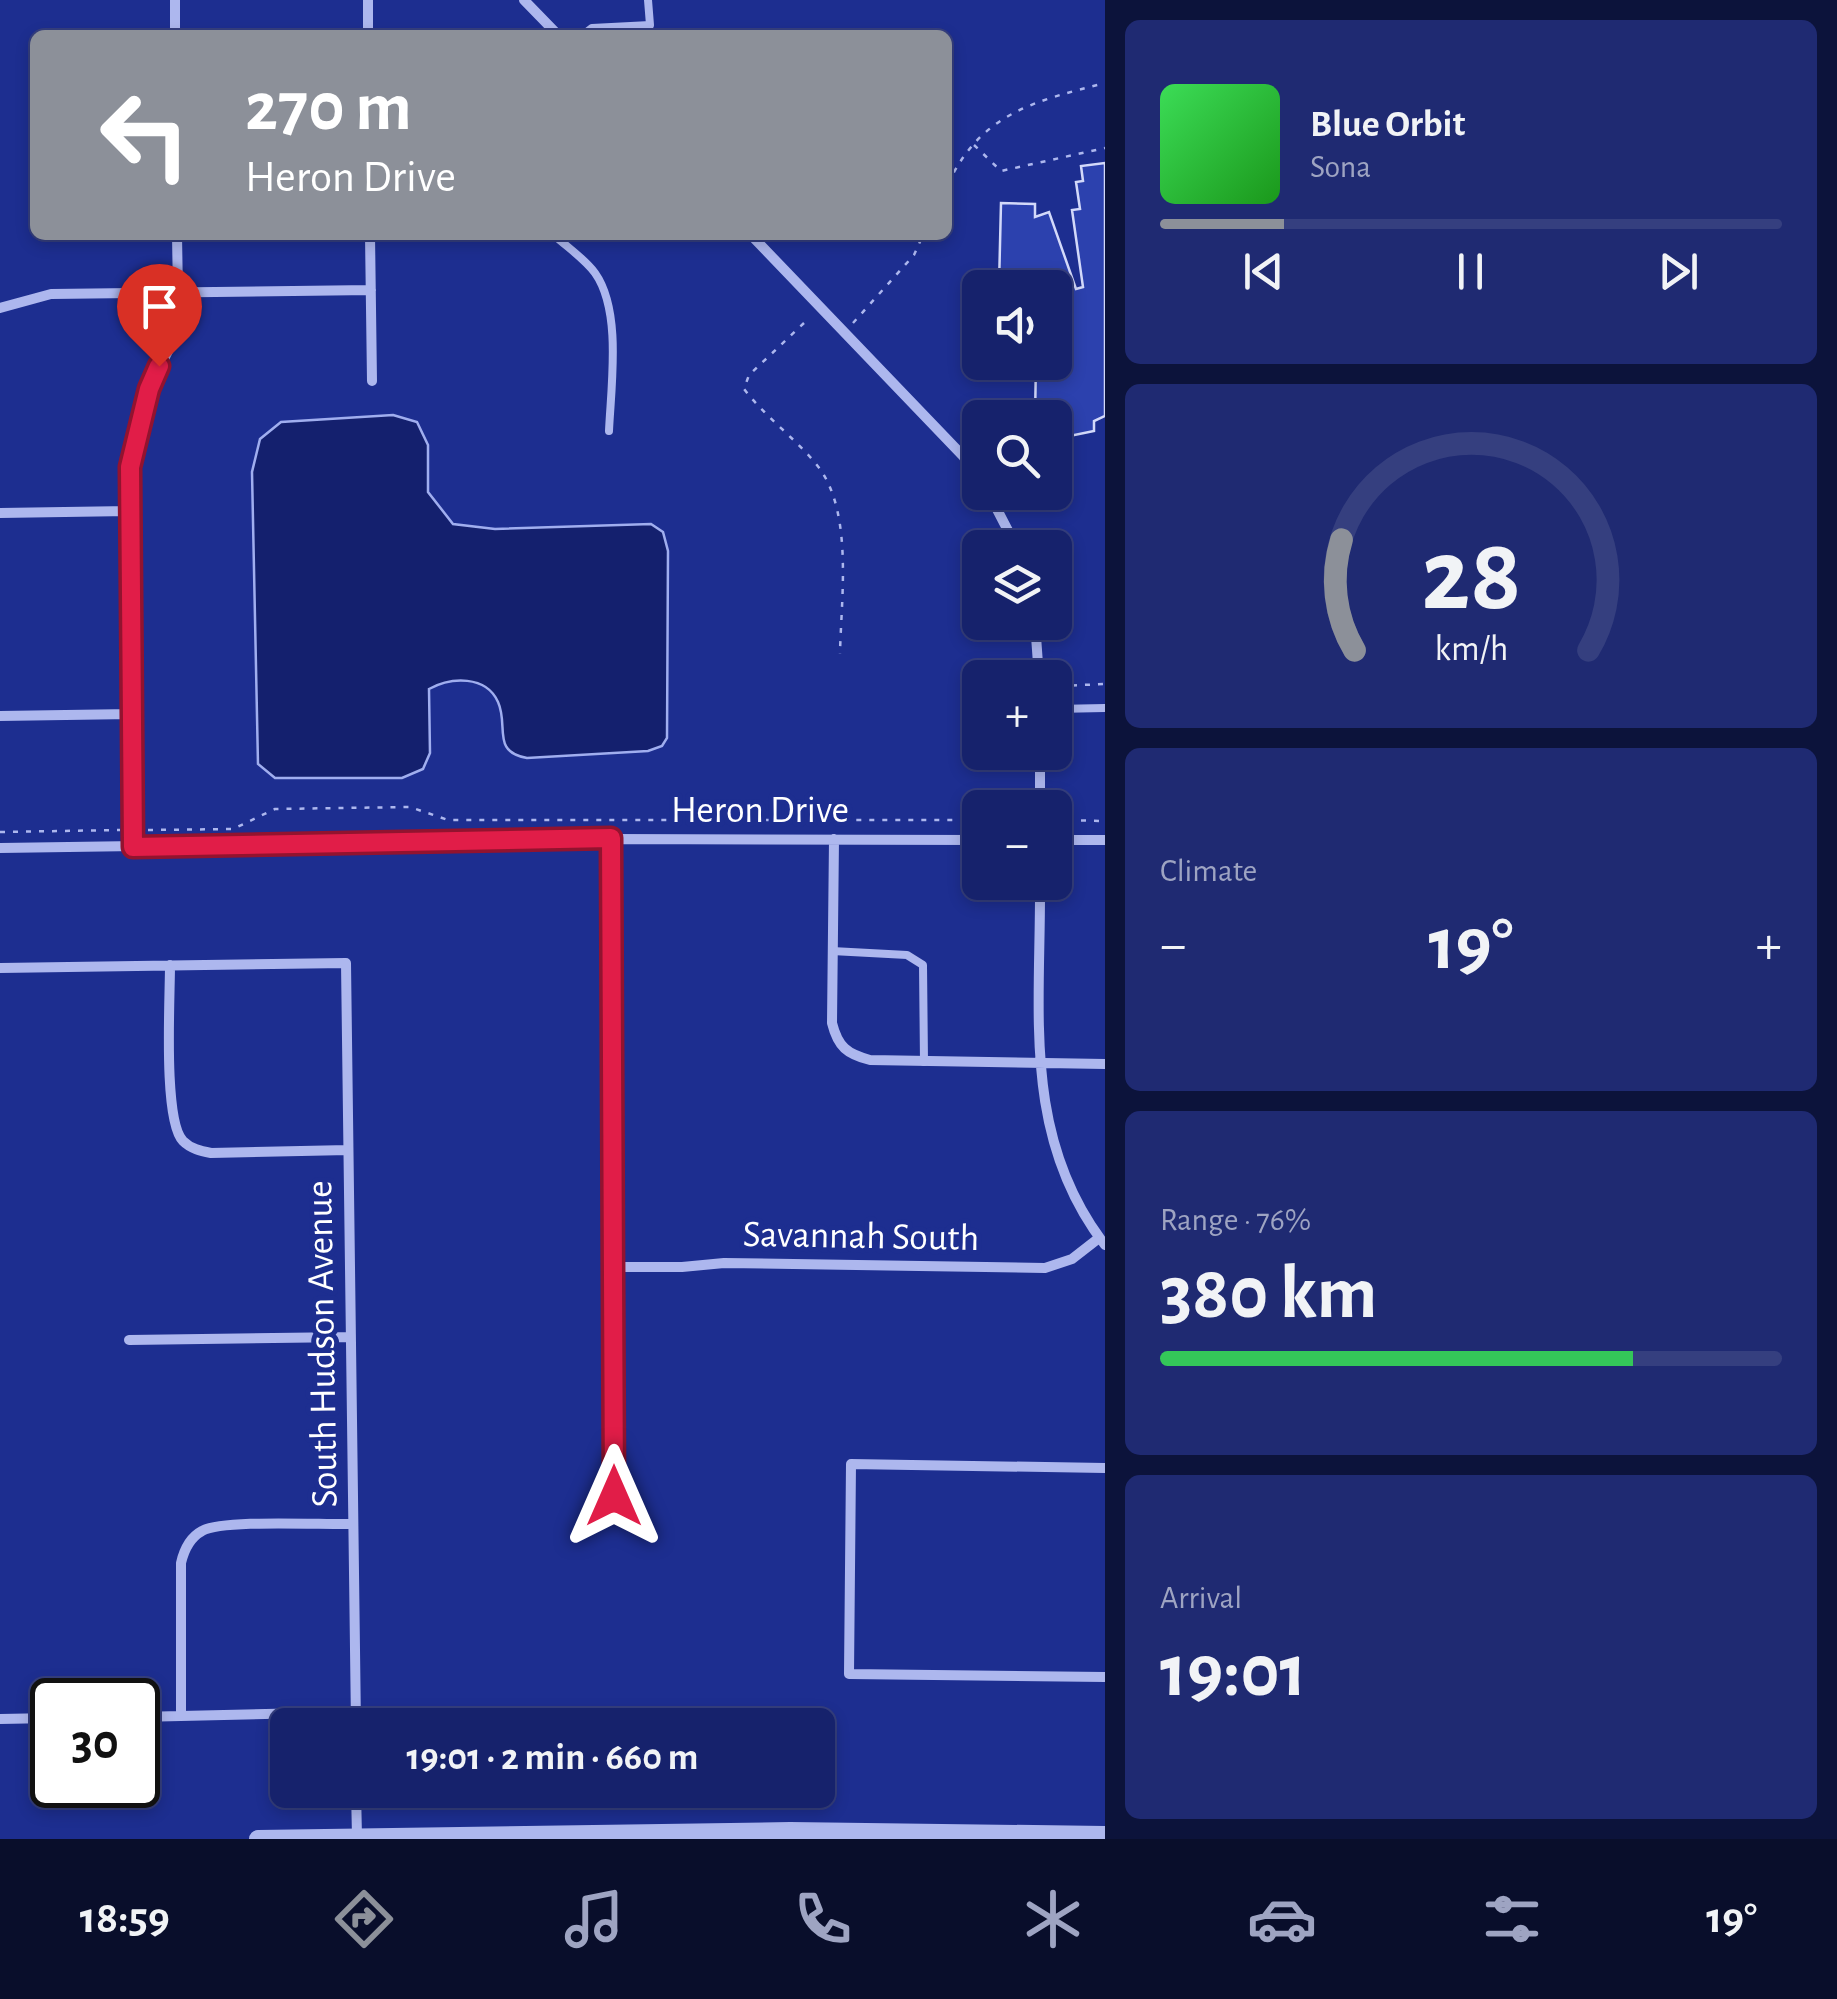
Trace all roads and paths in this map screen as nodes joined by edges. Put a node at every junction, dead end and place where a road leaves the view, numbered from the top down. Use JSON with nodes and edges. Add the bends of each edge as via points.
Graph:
{"nodes":[{"id":1,"x":175,"y":0,"type":"edge"},
{"id":2,"x":368,"y":0,"type":"edge"},
{"id":3,"x":524,"y":0,"type":"edge"},
{"id":4,"x":648,"y":0,"type":"edge"},
{"id":5,"x":175,"y":30,"type":"edge"},
{"id":6,"x":368,"y":30,"type":"edge"},
{"id":7,"x":553,"y":30,"type":"edge"},
{"id":8,"x":589,"y":30,"type":"edge"},
{"id":9,"x":1104,"y":83,"type":"edge"},
{"id":10,"x":973,"y":144,"type":"junction"},
{"id":11,"x":1104,"y":148,"type":"edge"},
{"id":12,"x":952,"y":176,"type":"edge"},
{"id":13,"x":177,"y":240,"type":"edge"},
{"id":14,"x":370,"y":240,"type":"edge"},
{"id":15,"x":560,"y":240,"type":"edge"},
{"id":16,"x":755,"y":240,"type":"edge"},
{"id":17,"x":921,"y":240,"type":"edge"},
{"id":18,"x":371,"y":290,"type":"junction"},
{"id":19,"x":178,"y":294,"type":"junction"},
{"id":20,"x":0,"y":308,"type":"edge"},
{"id":21,"x":854,"y":322,"type":"dead end"},
{"id":22,"x":804,"y":323,"type":"dead end"},
{"id":23,"x":372,"y":381,"type":"dead end"},
{"id":24,"x":610,"y":430,"type":"dead end"},
{"id":25,"x":962,"y":455,"type":"edge"},
{"id":26,"x":129,"y":511,"type":"junction"},
{"id":27,"x":0,"y":513,"type":"edge"},
{"id":28,"x":840,"y":654,"type":"dead end"},
{"id":29,"x":1104,"y":684,"type":"edge"},
{"id":30,"x":1072,"y":685,"type":"edge"},
{"id":31,"x":1104,"y":708,"type":"edge"},
{"id":32,"x":1072,"y":709,"type":"edge"},
{"id":33,"x":131,"y":714,"type":"junction"},
{"id":34,"x":0,"y":716,"type":"edge"},
{"id":35,"x":962,"y":820,"type":"edge"},
{"id":36,"x":1072,"y":820,"type":"edge"},
{"id":37,"x":1104,"y":821,"type":"edge"},
{"id":38,"x":133,"y":830,"type":"junction"},
{"id":39,"x":0,"y":832,"type":"edge"},
{"id":40,"x":611,"y":838,"type":"junction"},
{"id":41,"x":834,"y":839,"type":"junction"},
{"id":42,"x":962,"y":840,"type":"edge"},
{"id":43,"x":1072,"y":840,"type":"edge"},
{"id":44,"x":1104,"y":840,"type":"edge"},
{"id":45,"x":133,"y":847,"type":"junction"},
{"id":46,"x":0,"y":848,"type":"edge"},
{"id":47,"x":1040,"y":900,"type":"edge"},
{"id":48,"x":832,"y":951,"type":"junction"},
{"id":49,"x":170,"y":965,"type":"junction"},
{"id":50,"x":0,"y":968,"type":"edge"},
{"id":51,"x":924,"y":1062,"type":"junction"},
{"id":52,"x":1041,"y":1064,"type":"junction"},
{"id":53,"x":1104,"y":1064,"type":"edge"},
{"id":54,"x":348,"y":1150,"type":"junction"},
{"id":55,"x":1102,"y":1242,"type":"edge"},
{"id":56,"x":614,"y":1267,"type":"junction"},
{"id":57,"x":350,"y":1337,"type":"junction"},
{"id":58,"x":129,"y":1340,"type":"dead end"},
{"id":59,"x":1104,"y":1468,"type":"edge"},
{"id":60,"x":614,"y":1496,"type":"dead end"},
{"id":61,"x":353,"y":1524,"type":"junction"},
{"id":62,"x":1104,"y":1678,"type":"edge"},
{"id":63,"x":356,"y":1708,"type":"edge"},
{"id":64,"x":270,"y":1714,"type":"edge"},
{"id":65,"x":160,"y":1716,"type":"edge"},
{"id":66,"x":181,"y":1716,"type":"junction"},
{"id":67,"x":30,"y":1718,"type":"edge"},
{"id":68,"x":0,"y":1719,"type":"edge"},
{"id":69,"x":356,"y":1808,"type":"edge"},
{"id":70,"x":492,"y":1836,"type":"edge"},
{"id":71,"x":1104,"y":1836,"type":"edge"},
{"id":72,"x":357,"y":1837,"type":"edge"},
{"id":73,"x":258,"y":1839,"type":"edge"}],
"edges":[{"from":1,"to":5,"type":"street"},
{"from":2,"to":6,"type":"street"},
{"from":3,"to":7,"type":"street"},
{"from":4,"to":8,"type":"lane","via":[[650,25]]},
{"from":9,"to":10,"type":"path","via":[[1033,101]]},
{"from":10,"to":11,"type":"path","via":[[1002,171]]},
{"from":10,"to":12,"type":"path"},
{"from":13,"to":19,"type":"street"},
{"from":14,"to":18,"type":"street"},
{"from":15,"to":24,"type":"lane","via":[[595,272],[604,292],[612,325]]},
{"from":16,"to":25,"type":"street"},
{"from":17,"to":21,"type":"path"},
{"from":18,"to":19,"type":"street"},
{"from":18,"to":23,"type":"street"},
{"from":19,"to":20,"type":"street","via":[[51,294]]},
{"from":19,"to":26,"type":"street","via":[[172,342],[136,437]]},
{"from":22,"to":28,"type":"path","via":[[749,375],[744,388],[832,491],[841,524]]},
{"from":26,"to":27,"type":"street"},
{"from":26,"to":33,"type":"street"},
{"from":29,"to":30,"type":"path"},
{"from":31,"to":32,"type":"lane"},
{"from":33,"to":34,"type":"street"},
{"from":33,"to":38,"type":"street"},
{"from":35,"to":38,"type":"path","via":[[448,820],[410,807],[275,810],[233,829]]},
{"from":36,"to":37,"type":"path"},
{"from":38,"to":39,"type":"path"},
{"from":38,"to":45,"type":"street"},
{"from":40,"to":41,"type":"street","name":"Heron Drive"},
{"from":40,"to":45,"type":"street","name":"Heron Drive"},
{"from":40,"to":56,"type":"street"},
{"from":41,"to":42,"type":"street","name":"Heron Drive"},
{"from":41,"to":48,"type":"street"},
{"from":43,"to":44,"type":"street"},
{"from":45,"to":46,"type":"street","name":"Heron Drive"},
{"from":47,"to":52,"type":"street"},
{"from":48,"to":51,"type":"street","via":[[836,1040],[846,1052],[870,1060]]},
{"from":48,"to":51,"type":"lane","via":[[907,955],[922,965]]},
{"from":49,"to":50,"type":"street"},
{"from":49,"to":54,"type":"street","via":[[172,1115],[184,1142],[212,1153]]},
{"from":49,"to":54,"type":"street","name":"South Hudson Avenue","via":[[346,962]]},
{"from":51,"to":52,"type":"street"},
{"from":52,"to":53,"type":"street"},
{"from":52,"to":55,"type":"street","via":[[1054,1151]]},
{"from":54,"to":57,"type":"street","name":"South Hudson Avenue"},
{"from":55,"to":56,"type":"street","name":"Savannah South","via":[[1045,1268]]},
{"from":56,"to":60,"type":"street"},
{"from":57,"to":58,"type":"street"},
{"from":57,"to":61,"type":"street","name":"South Hudson Avenue"},
{"from":59,"to":62,"type":"street","via":[[851,1464],[849,1674]]},
{"from":61,"to":63,"type":"street","name":"South Hudson Avenue"},
{"from":61,"to":66,"type":"street","via":[[213,1526],[192,1540],[181,1563]]},
{"from":64,"to":66,"type":"street"},
{"from":65,"to":66,"type":"street"},
{"from":67,"to":68,"type":"street"},
{"from":69,"to":72,"type":"street"},
{"from":70,"to":71,"type":"street"},
{"from":70,"to":72,"type":"street"},
{"from":72,"to":73,"type":"street"}]}
